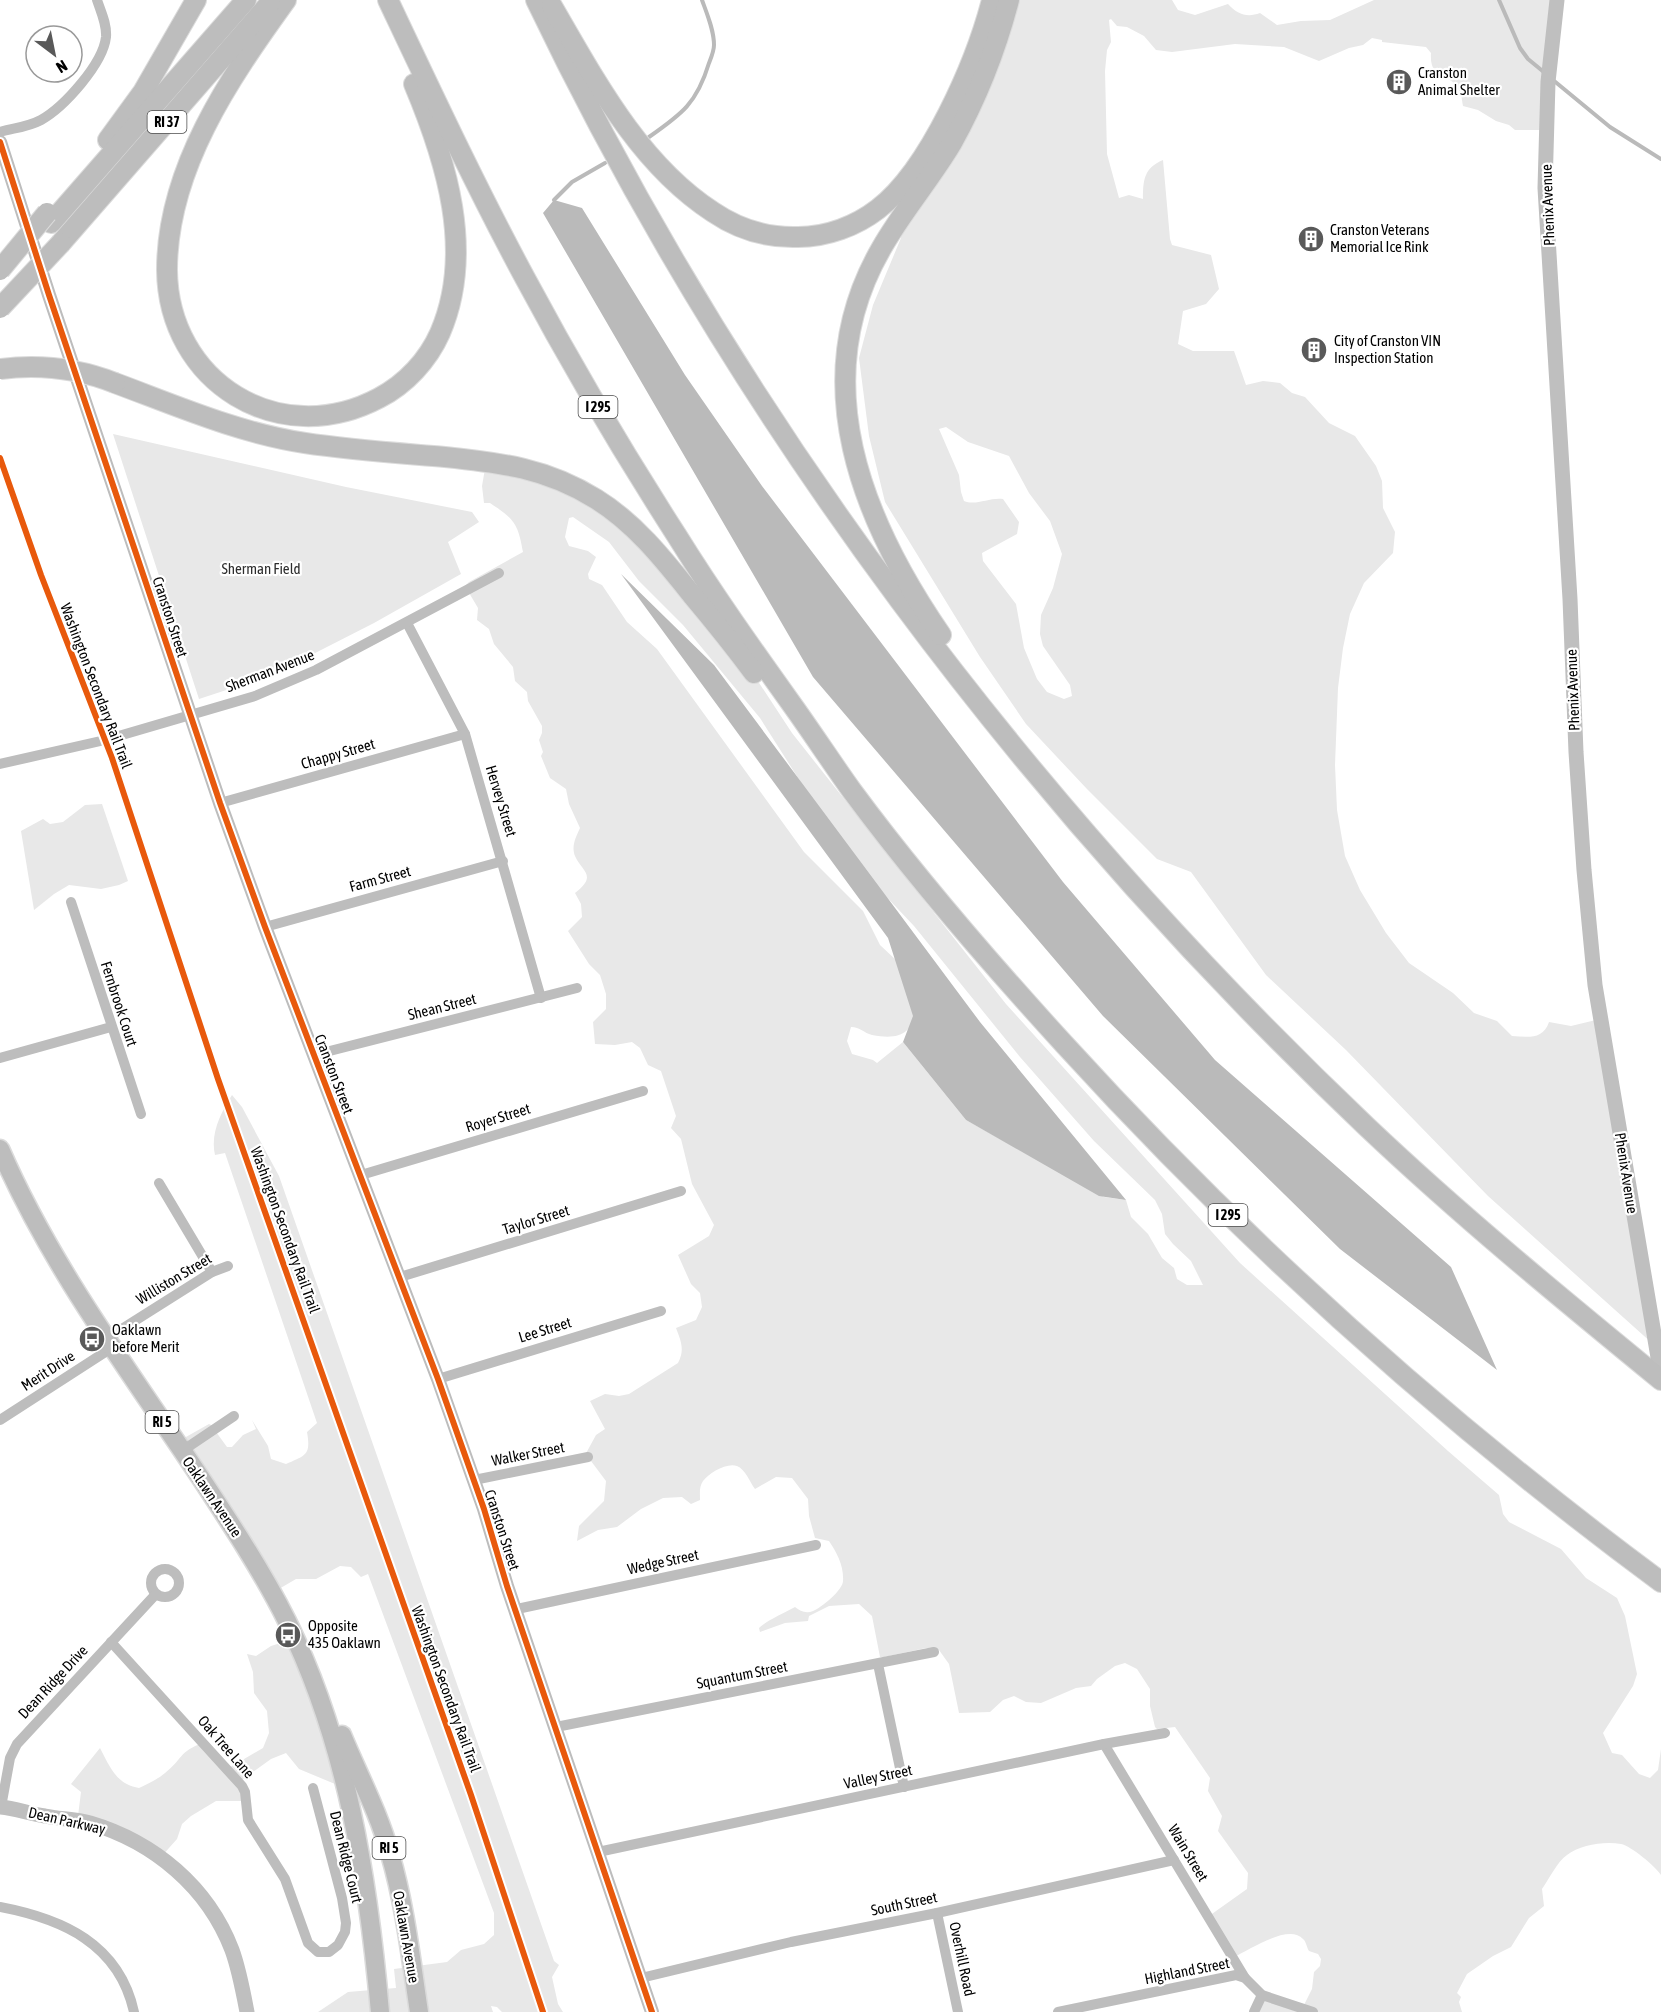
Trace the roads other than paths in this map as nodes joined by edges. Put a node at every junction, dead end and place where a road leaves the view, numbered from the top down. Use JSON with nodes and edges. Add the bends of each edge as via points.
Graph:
{"nodes":[{"id":1,"x":98,"y":0,"type":"edge"},
{"id":2,"x":196,"y":0,"type":"edge"},
{"id":3,"x":246,"y":0,"type":"edge"},
{"id":4,"x":272,"y":0,"type":"edge"},
{"id":5,"x":286,"y":0,"type":"edge"},
{"id":6,"x":374,"y":0,"type":"edge"},
{"id":7,"x":388,"y":0,"type":"edge"},
{"id":8,"x":536,"y":0,"type":"edge"},
{"id":9,"x":549,"y":0,"type":"edge"},
{"id":10,"x":992,"y":0,"type":"edge"},
{"id":11,"x":1009,"y":0,"type":"edge"},
{"id":12,"x":1557,"y":0,"type":"edge"},
{"id":13,"x":0,"y":132,"type":"edge"},
{"id":14,"x":0,"y":141,"type":"edge"},
{"id":15,"x":49,"y":218,"type":"junction"},
{"id":16,"x":0,"y":270,"type":"edge"},
{"id":17,"x":0,"y":276,"type":"edge"},
{"id":18,"x":0,"y":308,"type":"edge"},
{"id":19,"x":0,"y":369,"type":"edge"},
{"id":20,"x":499,"y":573,"type":"dead end"},
{"id":21,"x":407,"y":622,"type":"junction"},
{"id":22,"x":189,"y":714,"type":"junction"},
{"id":23,"x":465,"y":734,"type":"junction"},
{"id":24,"x":1015,"y":748,"type":"junction"},
{"id":25,"x":0,"y":764,"type":"edge"},
{"id":26,"x":851,"y":789,"type":"junction"},
{"id":27,"x":220,"y":803,"type":"junction"},
{"id":28,"x":503,"y":861,"type":"junction"},
{"id":29,"x":71,"y":902,"type":"dead end"},
{"id":30,"x":265,"y":927,"type":"junction"},
{"id":31,"x":577,"y":988,"type":"dead end"},
{"id":32,"x":541,"y":998,"type":"junction"},
{"id":33,"x":111,"y":1027,"type":"junction"},
{"id":34,"x":314,"y":1055,"type":"junction"},
{"id":35,"x":0,"y":1058,"type":"edge"},
{"id":36,"x":643,"y":1091,"type":"dead end"},
{"id":37,"x":141,"y":1114,"type":"dead end"},
{"id":38,"x":0,"y":1149,"type":"edge"},
{"id":39,"x":361,"y":1175,"type":"junction"},
{"id":40,"x":159,"y":1183,"type":"dead end"},
{"id":41,"x":681,"y":1191,"type":"dead end"},
{"id":42,"x":228,"y":1266,"type":"dead end"},
{"id":43,"x":212,"y":1272,"type":"junction"},
{"id":44,"x":400,"y":1277,"type":"junction"},
{"id":45,"x":661,"y":1311,"type":"dead end"},
{"id":46,"x":110,"y":1343,"type":"junction"},
{"id":47,"x":1661,"y":1378,"type":"edge"},
{"id":48,"x":438,"y":1379,"type":"junction"},
{"id":49,"x":234,"y":1416,"type":"dead end"},
{"id":50,"x":0,"y":1420,"type":"edge"},
{"id":51,"x":182,"y":1451,"type":"junction"},
{"id":52,"x":588,"y":1457,"type":"dead end"},
{"id":53,"x":474,"y":1480,"type":"junction"},
{"id":54,"x":816,"y":1545,"type":"dead end"},
{"id":55,"x":1661,"y":1582,"type":"edge"},
{"id":56,"x":156,"y":1593,"type":"dead end"},
{"id":57,"x":517,"y":1609,"type":"junction"},
{"id":58,"x":111,"y":1642,"type":"junction"},
{"id":59,"x":934,"y":1652,"type":"dead end"},
{"id":60,"x":878,"y":1664,"type":"junction"},
{"id":61,"x":320,"y":1697,"type":"junction"},
{"id":62,"x":556,"y":1727,"type":"junction"},
{"id":63,"x":1165,"y":1733,"type":"dead end"},
{"id":64,"x":1104,"y":1744,"type":"junction"},
{"id":65,"x":5,"y":1760,"type":"edge"},
{"id":66,"x":904,"y":1787,"type":"junction"},
{"id":67,"x":313,"y":1788,"type":"dead end"},
{"id":68,"x":0,"y":1807,"type":"edge"},
{"id":69,"x":598,"y":1852,"type":"junction"},
{"id":70,"x":1174,"y":1860,"type":"junction"},
{"id":71,"x":0,"y":1907,"type":"edge"},
{"id":72,"x":937,"y":1913,"type":"junction"},
{"id":73,"x":300,"y":1922,"type":"joint"},
{"id":74,"x":640,"y":1977,"type":"junction"},
{"id":75,"x":1245,"y":1978,"type":"junction"},
{"id":76,"x":1262,"y":1995,"type":"junction"},
{"id":77,"x":134,"y":2012,"type":"edge"},
{"id":78,"x":247,"y":2012,"type":"edge"},
{"id":79,"x":380,"y":2012,"type":"edge"},
{"id":80,"x":419,"y":2012,"type":"edge"},
{"id":81,"x":652,"y":2012,"type":"edge"},
{"id":82,"x":958,"y":2012,"type":"edge"},
{"id":83,"x":1058,"y":2012,"type":"edge"},
{"id":84,"x":1254,"y":2012,"type":"edge"},
{"id":85,"x":1312,"y":2012,"type":"edge"}],
"edges":[{"from":1,"to":13,"type":"street","via":[[105,44],[83,80],[54,112],[31,124]]},
{"from":2,"to":15,"type":"highway","via":[[123,121]]},
{"from":3,"to":15,"type":"highway","number":"RI 37"},
{"from":4,"to":18,"type":"highway","number":"RI 37","bridge":true},
{"from":5,"to":6,"type":"highway","via":[[237,70],[188,167],[172,221],[168,283],[182,338],[197,362],[216,381],[240,399],[261,408],[311,416],[337,414],[370,403],[411,375],[439,334],[452,284],[454,223],[444,167],[404,59]]},
{"from":7,"to":26,"type":"highway","number":"I 295","via":[[497,225],[580,376],[695,565]]},
{"from":8,"to":24,"type":"highway","via":[[650,216],[751,382],[883,577]]},
{"from":9,"to":10,"type":"highway","via":[[619,116],[673,180],[726,220],[755,232],[788,237],[821,235],[853,224],[899,190],[956,98]]},
{"from":11,"to":24,"type":"highway","via":[[989,65],[964,119],[867,276],[848,345],[845,389],[853,454],[885,537],[922,606]]},
{"from":12,"to":47,"type":"main road","name":"Phenix Avenue","via":[[1548,82],[1545,188],[1584,870],[1595,985]]},
{"from":14,"to":22,"type":"street","name":"Cranston Street"},
{"from":15,"to":16,"type":"highway","bridge":true},
{"from":15,"to":17,"type":"highway","number":"RI 37"},
{"from":19,"to":26,"type":"highway","bridge":true,"via":[[67,369],[257,433],[305,443],[504,463],[543,473],[583,491],[629,524],[664,561],[741,654],[790,722]]},
{"from":20,"to":21,"type":"street","name":"Sherman Avenue"},
{"from":21,"to":22,"type":"street","name":"Sherman Avenue","via":[[281,686]]},
{"from":21,"to":23,"type":"street","name":"Hervey Street"},
{"from":22,"to":25,"type":"street","name":"Sherman Avenue","via":[[105,740]]},
{"from":22,"to":27,"type":"street","name":"Cranston Street"},
{"from":23,"to":27,"type":"street","name":"Chappy Street"},
{"from":23,"to":28,"type":"street","name":"Hervey Street"},
{"from":24,"to":47,"type":"highway","via":[[1156,912],[1305,1067],[1463,1214]]},
{"from":26,"to":55,"type":"highway","number":"I 295","via":[[960,926],[1046,1025],[1257,1244],[1453,1419]]},
{"from":27,"to":30,"type":"street","name":"Cranston Street"},
{"from":28,"to":30,"type":"street","name":"Farm Street"},
{"from":28,"to":32,"type":"street","name":"Hervey Street"},
{"from":29,"to":33,"type":"street","name":"Fernbrook Court"},
{"from":30,"to":34,"type":"street","name":"Cranston Street"},
{"from":31,"to":32,"type":"street","name":"Shean Street"},
{"from":32,"to":34,"type":"street","name":"Shean Street"},
{"from":33,"to":35,"type":"street"},
{"from":33,"to":37,"type":"street","name":"Fernbrook Court"},
{"from":34,"to":39,"type":"street","name":"Cranston Street"},
{"from":36,"to":39,"type":"street","name":"Royer Street"},
{"from":38,"to":46,"type":"main road","name":"Oaklawn Avenue","number":"RI 5","via":[[44,1240]]},
{"from":39,"to":44,"type":"street","name":"Cranston Street"},
{"from":40,"to":43,"type":"street"},
{"from":41,"to":44,"type":"street","name":"Taylor Street"},
{"from":42,"to":43,"type":"street","name":"Williston Street"},
{"from":43,"to":46,"type":"street","name":"Williston Street"},
{"from":44,"to":48,"type":"street","name":"Cranston Street"},
{"from":45,"to":48,"type":"street","name":"Lee Street"},
{"from":46,"to":50,"type":"street","name":"Merit Drive"},
{"from":46,"to":51,"type":"main road","name":"Oaklawn Avenue","number":"RI 5"},
{"from":48,"to":53,"type":"street","name":"Cranston Street"},
{"from":49,"to":51,"type":"street"},
{"from":51,"to":61,"type":"main road","name":"Oaklawn Avenue","number":"RI 5","via":[[274,1596]]},
{"from":52,"to":53,"type":"street","name":"Walker Street"},
{"from":53,"to":57,"type":"street","name":"Cranston Street"},
{"from":54,"to":57,"type":"street","name":"Wedge Street"},
{"from":56,"to":58,"type":"street","name":"Dean Ridge Drive"},
{"from":57,"to":62,"type":"street","name":"Cranston Street"},
{"from":58,"to":65,"type":"street","name":"Dean Ridge Drive"},
{"from":58,"to":73,"type":"street","name":"Oak Tree Lane","via":[[242,1786],[248,1821],[285,1879]]},
{"from":59,"to":60,"type":"street","name":"Squantum Street"},
{"from":60,"to":62,"type":"street","name":"Squantum Street"},
{"from":60,"to":66,"type":"street"},
{"from":61,"to":79,"type":"main road","name":"Oaklawn Avenue","number":"RI 5","via":[[359,1845]]},
{"from":61,"to":80,"type":"main road","name":"Oaklawn Avenue","number":"RI 5","via":[[341,1734],[390,1853]]},
{"from":62,"to":69,"type":"street","name":"Cranston Street"},
{"from":63,"to":64,"type":"street","name":"Valley Street"},
{"from":64,"to":66,"type":"street","name":"Valley Street"},
{"from":64,"to":70,"type":"street","name":"Wain Street"},
{"from":65,"to":68,"type":"street","name":"Dean Ridge Drive"},
{"from":66,"to":69,"type":"street","name":"Valley Street"},
{"from":67,"to":73,"type":"street","name":"Dean Ridge Court","via":[[342,1898],[345,1932],[329,1952],[318,1952],[308,1943]]},
{"from":68,"to":78,"type":"main road","name":"Dean Parkway","via":[[74,1820],[118,1833],[163,1859],[204,1898],[219,1922],[232,1951]]},
{"from":69,"to":74,"type":"street","name":"Cranston Street"},
{"from":70,"to":72,"type":"street","name":"South Street"},
{"from":70,"to":75,"type":"street","name":"Wain Street"},
{"from":71,"to":77,"type":"street","via":[[72,1930],[95,1945],[114,1964]]},
{"from":72,"to":74,"type":"street","name":"South Street"},
{"from":72,"to":82,"type":"street","name":"Overhill Road"},
{"from":74,"to":81,"type":"street","name":"Cranston Street"},
{"from":75,"to":76,"type":"street","name":"Highland Street"},
{"from":75,"to":83,"type":"street","name":"Highland Street","via":[[1236,1975]]},
{"from":76,"to":84,"type":"street"},
{"from":76,"to":85,"type":"street","name":"Highland Street"}]}
